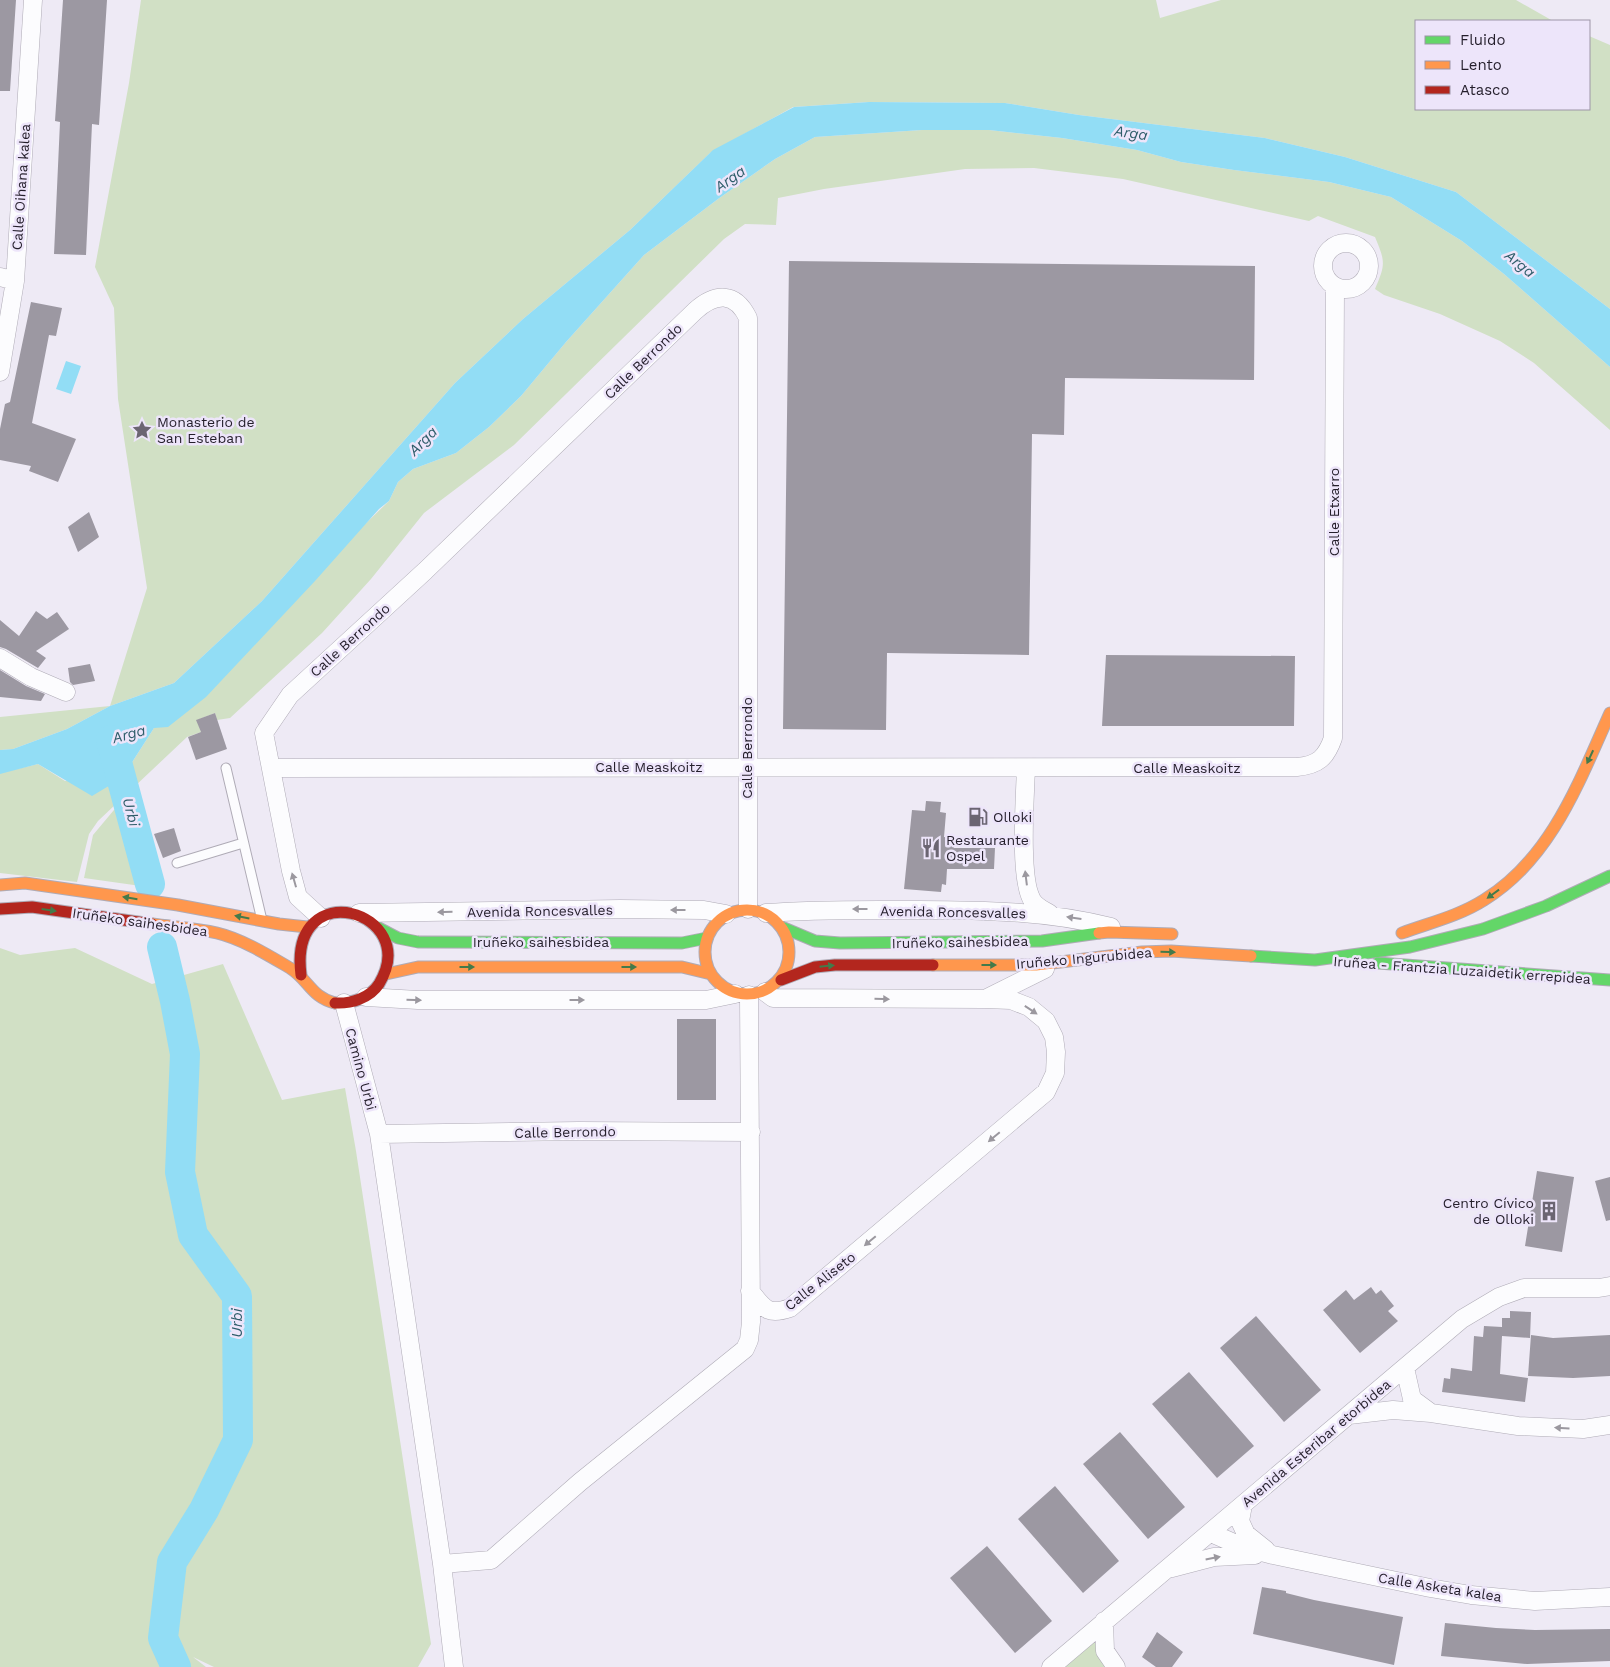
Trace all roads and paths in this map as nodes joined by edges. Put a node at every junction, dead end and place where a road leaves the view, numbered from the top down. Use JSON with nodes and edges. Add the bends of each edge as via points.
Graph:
{"nodes":[{"id":1,"x":33,"y":0,"type":"edge"},
{"id":2,"x":7,"y":279,"type":"edge"},
{"id":3,"x":1335,"y":287,"type":"dead end"},
{"id":4,"x":0,"y":372,"type":"edge"},
{"id":5,"x":0,"y":658,"type":"edge"},
{"id":6,"x":66,"y":692,"type":"dead end"},
{"id":7,"x":1610,"y":713,"type":"edge"},
{"id":8,"x":1333,"y":738,"type":"joint"},
{"id":9,"x":747,"y":767,"type":"junction"},
{"id":10,"x":226,"y":768,"type":"dead end"},
{"id":11,"x":271,"y":768,"type":"junction"},
{"id":12,"x":1026,"y":768,"type":"junction"},
{"id":13,"x":243,"y":843,"type":"junction"},
{"id":14,"x":177,"y":863,"type":"dead end"},
{"id":15,"x":1610,"y":876,"type":"edge"},
{"id":16,"x":0,"y":885,"type":"edge"},
{"id":17,"x":0,"y":909,"type":"edge"},
{"id":18,"x":748,"y":909,"type":"junction"},
{"id":19,"x":353,"y":913,"type":"junction"},
{"id":20,"x":766,"y":913,"type":"junction"},
{"id":21,"x":726,"y":914,"type":"junction"},
{"id":22,"x":1053,"y":915,"type":"junction"},
{"id":23,"x":262,"y":921,"type":"junction"},
{"id":24,"x":314,"y":922,"type":"junction"},
{"id":25,"x":377,"y":927,"type":"junction"},
{"id":26,"x":784,"y":928,"type":"junction"},
{"id":27,"x":1138,"y":933,"type":"junction"},
{"id":28,"x":1392,"y":934,"type":"dead end"},
{"id":29,"x":1180,"y":935,"type":"dead end"},
{"id":30,"x":707,"y":938,"type":"junction"},
{"id":31,"x":1334,"y":946,"type":"dead end"},
{"id":32,"x":1390,"y":949,"type":"junction"},
{"id":33,"x":1314,"y":960,"type":"junction"},
{"id":34,"x":1056,"y":963,"type":"junction"},
{"id":35,"x":707,"y":972,"type":"junction"},
{"id":36,"x":386,"y":974,"type":"junction"},
{"id":37,"x":301,"y":975,"type":"junction"},
{"id":38,"x":781,"y":980,"type":"junction"},
{"id":39,"x":1610,"y":980,"type":"edge"},
{"id":40,"x":750,"y":994,"type":"junction"},
{"id":41,"x":366,"y":998,"type":"junction"},
{"id":42,"x":985,"y":999,"type":"junction"},
{"id":43,"x":344,"y":1003,"type":"junction"},
{"id":44,"x":750,"y":1132,"type":"junction"},
{"id":45,"x":378,"y":1134,"type":"junction"},
{"id":46,"x":1610,"y":1286,"type":"edge"},
{"id":47,"x":750,"y":1291,"type":"junction"},
{"id":48,"x":1405,"y":1368,"type":"junction"},
{"id":49,"x":1431,"y":1413,"type":"junction"},
{"id":50,"x":1349,"y":1415,"type":"junction"},
{"id":51,"x":1610,"y":1425,"type":"edge"},
{"id":52,"x":1243,"y":1505,"type":"junction"},
{"id":53,"x":1211,"y":1533,"type":"junction"},
{"id":54,"x":1273,"y":1555,"type":"junction"},
{"id":55,"x":442,"y":1564,"type":"junction"},
{"id":56,"x":1166,"y":1570,"type":"junction"},
{"id":57,"x":1610,"y":1597,"type":"edge"},
{"id":58,"x":1104,"y":1621,"type":"junction"},
{"id":59,"x":454,"y":1667,"type":"edge"},
{"id":60,"x":1051,"y":1667,"type":"edge"},
{"id":61,"x":1116,"y":1667,"type":"edge"}],
"edges":[{"from":1,"to":2,"type":"street","name":"Calle Oihana kalea"},
{"from":2,"to":4,"type":"street","name":"Calle Oihana kalea","via":[[4,356]]},
{"from":3,"to":8,"type":"street","name":"Calle Etxarro"},
{"from":5,"to":6,"type":"street","via":[[31,678]]},
{"from":7,"to":28,"type":"highway","one_way":true,"via":[[1562,815],[1531,862],[1483,901],[1446,918]]},
{"from":8,"to":12,"type":"street","name":"Calle Measkoitz","via":[[1320,760],[1297,768]]},
{"from":9,"to":11,"type":"street","name":"Calle Measkoitz"},
{"from":9,"to":11,"type":"street","name":"Calle Berrondo","via":[[748,318],[740,304],[721,297],[713,298],[695,311],[425,571],[290,695],[264,733]]},
{"from":9,"to":12,"type":"street","name":"Calle Measkoitz"},
{"from":9,"to":18,"type":"street","name":"Calle Berrondo"},
{"from":10,"to":13,"type":"lane"},
{"from":24,"to":11,"type":"street","name":"Calle Berrondo","one_way":true,"via":[[298,897]]},
{"from":22,"to":12,"type":"street","one_way":true,"via":[[1032,902],[1025,878]]},
{"from":13,"to":14,"type":"lane"},
{"from":13,"to":23,"type":"lane"},
{"from":15,"to":32,"type":"highway","name":"Iruñeko Ingurubidea","via":[[1546,906],[1483,929]]},
{"from":23,"to":16,"type":"highway","name":"Iruñeko saihesbidea","one_way":true,"via":[[25,882]]},
{"from":17,"to":37,"type":"highway","name":"Iruñeko saihesbidea","one_way":true,"via":[[32,908],[217,933],[242,942]]},
{"from":18,"to":20,"type":"highway"},
{"from":18,"to":21,"type":"highway"},
{"from":21,"to":19,"type":"street","name":"Avenida Roncesvalles","one_way":true,"via":[[704,910],[620,909]]},
{"from":19,"to":24,"type":"highway","via":[[332,914]]},
{"from":19,"to":25,"type":"highway"},
{"from":22,"to":20,"type":"street","name":"Avenida Roncesvalles","one_way":true,"via":[[988,910],[813,909]]},
{"from":20,"to":26,"type":"highway"},
{"from":21,"to":30,"type":"highway","via":[[714,924]]},
{"from":27,"to":22,"type":"street","name":"Avenida Roncesvalles","one_way":true},
{"from":23,"to":24,"type":"highway","name":"Iruñeko saihesbidea"},
{"from":24,"to":37,"type":"highway","via":[[299,946]]},
{"from":25,"to":30,"type":"highway","name":"Iruñeko saihesbidea","via":[[398,938],[418,942],[682,943]]},
{"from":25,"to":36,"type":"highway","via":[[386,941],[389,958]]},
{"from":26,"to":27,"type":"highway","name":"Iruñeko saihesbidea","via":[[815,941],[840,943],[1042,941],[1109,932]]},
{"from":26,"to":38,"type":"highway","via":[[790,955]]},
{"from":27,"to":29,"type":"highway","name":"Iruñeko Ingurubidea"},
{"from":30,"to":35,"type":"highway","via":[[704,951]]},
{"from":31,"to":32,"type":"highway","name":"Iruñeko Ingurubidea"},
{"from":32,"to":33,"type":"highway","name":"Iruñeko Ingurubidea"},
{"from":34,"to":33,"type":"highway","name":"Iruñeko Ingurubidea","one_way":true,"via":[[1142,952]]},
{"from":33,"to":39,"type":"highway","name":"Iruñea - Frantzia Luzaidetik errepidea"},
{"from":38,"to":34,"type":"highway","name":"Iruñeko Ingurubidea","one_way":true,"via":[[815,967],[835,965]]},
{"from":34,"to":42,"type":"street"},
{"from":36,"to":35,"type":"highway","name":"Iruñeko saihesbidea","one_way":true,"via":[[418,967],[682,967]]},
{"from":35,"to":40,"type":"highway","via":[[717,984]]},
{"from":36,"to":41,"type":"highway","via":[[378,988]]},
{"from":37,"to":43,"type":"highway","via":[[320,996]]},
{"from":38,"to":40,"type":"highway"},
{"from":41,"to":40,"type":"street","one_way":true,"via":[[706,1000]]},
{"from":40,"to":42,"type":"street","one_way":true,"via":[[773,998]]},
{"from":40,"to":44,"type":"street"},
{"from":41,"to":43,"type":"highway"},
{"from":42,"to":47,"type":"street","name":"Calle Aliseto","one_way":true,"via":[[1011,1000],[1029,1007],[1046,1021],[1056,1052],[1055,1073],[1046,1092],[790,1308],[776,1313],[765,1309]]},
{"from":43,"to":45,"type":"street","name":"Camino Urbi"},
{"from":44,"to":45,"type":"street","name":"Calle Berrondo"},
{"from":44,"to":47,"type":"street"},
{"from":45,"to":55,"type":"street","name":"Camino Urbi"},
{"from":46,"to":48,"type":"street","name":"Avenida Esteribar etorbidea","via":[[1524,1288],[1499,1297],[1462,1319]]},
{"from":47,"to":55,"type":"street","via":[[749,1340],[739,1355],[580,1482],[491,1560]]},
{"from":48,"to":49,"type":"street","via":[[1412,1399]]},
{"from":48,"to":50,"type":"street","name":"Avenida Esteribar etorbidea"},
{"from":49,"to":50,"type":"street","via":[[1393,1410]]},
{"from":51,"to":49,"type":"street","one_way":true,"via":[[1583,1429],[1518,1426]]},
{"from":50,"to":52,"type":"street","name":"Avenida Esteribar etorbidea"},
{"from":52,"to":53,"type":"street","name":"Avenida Esteribar etorbidea"},
{"from":52,"to":54,"type":"street","name":"Calle Asketa kalea","via":[[1240,1521],[1246,1534]]},
{"from":53,"to":54,"type":"street","name":"Calle Asketa kalea"},
{"from":53,"to":56,"type":"street","name":"Avenida Esteribar etorbidea"},
{"from":56,"to":54,"type":"street","name":"Calle Asketa kalea","one_way":true,"via":[[1214,1557]]},
{"from":54,"to":57,"type":"street","name":"Calle Asketa kalea","via":[[1471,1595],[1535,1600]]},
{"from":55,"to":59,"type":"street","name":"Camino Urbi"},
{"from":56,"to":58,"type":"street","name":"Avenida Esteribar etorbidea"},
{"from":58,"to":60,"type":"street","name":"Avenida Esteribar etorbidea"},
{"from":58,"to":61,"type":"street","via":[[1104,1651]]}]}
